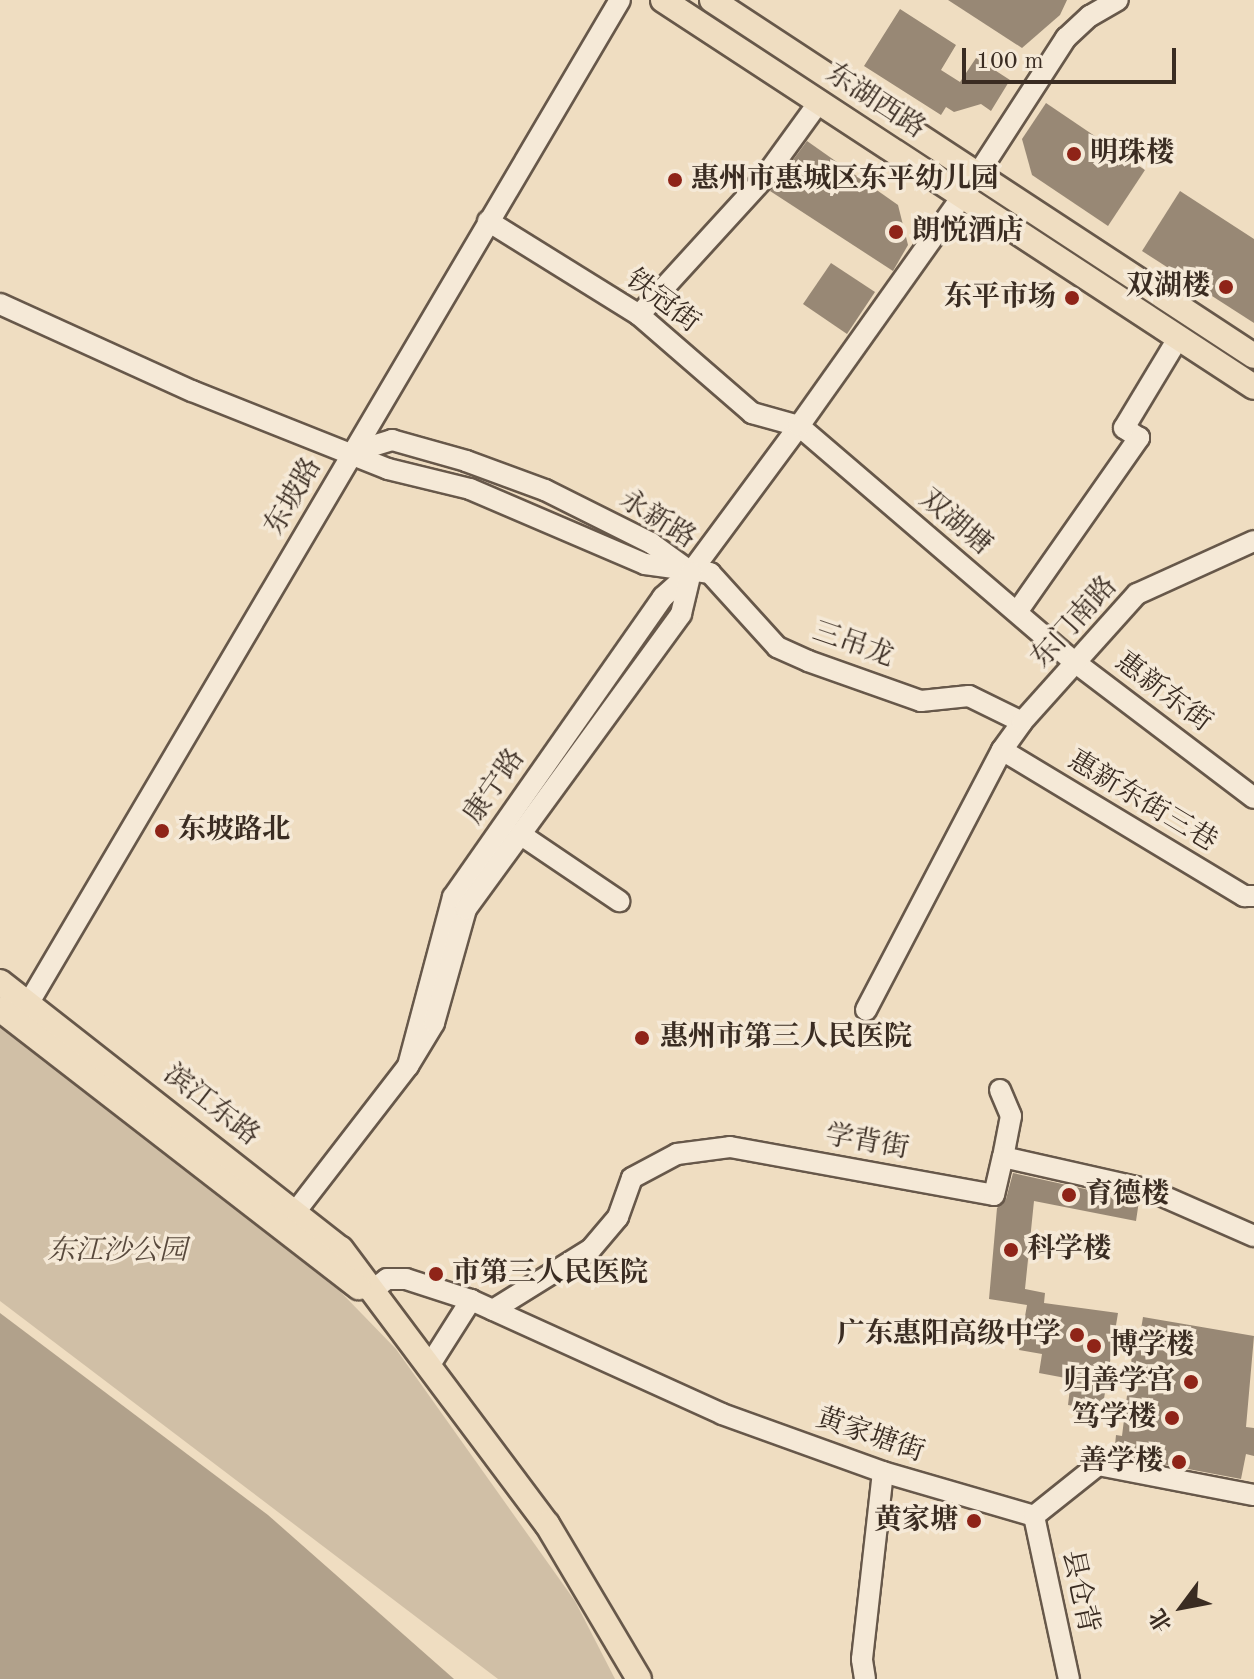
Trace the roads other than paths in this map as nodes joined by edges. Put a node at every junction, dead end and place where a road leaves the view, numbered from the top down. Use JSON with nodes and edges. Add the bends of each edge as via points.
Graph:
{"nodes":[{"id":1,"x":620,"y":0,"type":"edge"},
{"id":2,"x":663,"y":0,"type":"edge"},
{"id":3,"x":712,"y":0,"type":"edge"},
{"id":4,"x":1118,"y":0,"type":"edge"},
{"id":5,"x":819,"y":102,"type":"junction"},
{"id":6,"x":969,"y":186,"type":"junction"},
{"id":7,"x":488,"y":221,"type":"junction"},
{"id":8,"x":0,"y":304,"type":"edge"},
{"id":9,"x":639,"y":315,"type":"junction"},
{"id":10,"x":1179,"y":337,"type":"junction"},
{"id":11,"x":1254,"y":356,"type":"edge"},
{"id":12,"x":1254,"y":387,"type":"edge"},
{"id":13,"x":799,"y":426,"type":"junction"},
{"id":14,"x":353,"y":452,"type":"junction"},
{"id":15,"x":1254,"y":541,"type":"edge"},
{"id":16,"x":691,"y":572,"type":"junction"},
{"id":17,"x":1017,"y":612,"type":"junction"},
{"id":18,"x":1076,"y":663,"type":"junction"},
{"id":19,"x":1022,"y":722,"type":"junction"},
{"id":20,"x":1002,"y":750,"type":"junction"},
{"id":21,"x":1254,"y":798,"type":"edge"},
{"id":22,"x":520,"y":834,"type":"junction"},
{"id":23,"x":1254,"y":896,"type":"edge"},
{"id":24,"x":619,"y":901,"type":"dead end"},
{"id":25,"x":0,"y":982,"type":"edge"},
{"id":26,"x":866,"y":1010,"type":"dead end"},
{"id":27,"x":16,"y":1011,"type":"edge"},
{"id":28,"x":408,"y":1066,"type":"junction"},
{"id":29,"x":1000,"y":1090,"type":"dead end"},
{"id":30,"x":1003,"y":1157,"type":"junction"},
{"id":31,"x":296,"y":1211,"type":"junction"},
{"id":32,"x":1254,"y":1236,"type":"edge"},
{"id":33,"x":373,"y":1290,"type":"junction"},
{"id":34,"x":471,"y":1300,"type":"junction"},
{"id":35,"x":493,"y":1310,"type":"junction"},
{"id":36,"x":431,"y":1363,"type":"junction"},
{"id":37,"x":883,"y":1472,"type":"junction"},
{"id":38,"x":1254,"y":1495,"type":"edge"},
{"id":39,"x":1034,"y":1516,"type":"junction"},
{"id":40,"x":639,"y":1679,"type":"edge"},
{"id":41,"x":865,"y":1679,"type":"edge"},
{"id":42,"x":1069,"y":1679,"type":"edge"}],
"edges":[{"from":1,"to":7,"type":"street","name":"东坡路"},
{"from":2,"to":5,"type":"main road","name":"东湖西路"},
{"from":3,"to":6,"type":"main road","name":"东湖西路"},
{"from":4,"to":6,"type":"street","name":"康宁路","via":[[1066,38]]},
{"from":5,"to":6,"type":"main road","name":"东湖西路"},
{"from":5,"to":9,"type":"street","via":[[764,178]]},
{"from":6,"to":10,"type":"main road","name":"东湖西路"},
{"from":6,"to":11,"type":"main road","name":"东湖西路"},
{"from":6,"to":13,"type":"street","name":"康宁路"},
{"from":7,"to":9,"type":"street","name":"铁冠街"},
{"from":7,"to":14,"type":"street","name":"东坡路"},
{"from":8,"to":14,"type":"street","name":"永新路","via":[[192,391]]},
{"from":9,"to":13,"type":"street","name":"铁冠街","via":[[752,413]]},
{"from":10,"to":12,"type":"main road","name":"东湖西路"},
{"from":10,"to":17,"type":"street","via":[[1124,428],[1139,438]]},
{"from":13,"to":16,"type":"street","name":"康宁路"},
{"from":13,"to":17,"type":"street","name":"双湖塘"},
{"from":14,"to":16,"type":"street","name":"永新路","via":[[388,469],[470,489],[645,564]]},
{"from":14,"to":16,"type":"street","name":"永新路","via":[[392,440],[466,461],[558,496],[651,543]]},
{"from":14,"to":27,"type":"street","name":"东坡路"},
{"from":15,"to":18,"type":"street","name":"东门南路","via":[[1144,589]]},
{"from":16,"to":19,"type":"street","name":"三吊龙","via":[[710,573],[777,647],[921,701],[969,696]]},
{"from":16,"to":22,"type":"street","name":"康宁路","via":[[681,614]]},
{"from":16,"to":28,"type":"street","name":"康宁路","via":[[663,597],[453,897]]},
{"from":17,"to":18,"type":"street","name":"双湖塘"},
{"from":18,"to":19,"type":"street","name":"东门南路"},
{"from":18,"to":21,"type":"street","name":"惠新东街"},
{"from":19,"to":20,"type":"street","name":"东门南路"},
{"from":20,"to":23,"type":"street","name":"惠新东街三巷","via":[[1244,896]]},
{"from":20,"to":26,"type":"street","name":"东门南路"},
{"from":22,"to":24,"type":"street"},
{"from":22,"to":28,"type":"street","name":"康宁路","via":[[466,909],[434,1023]]},
{"from":25,"to":27,"type":"main road","name":"滨江东路"},
{"from":27,"to":31,"type":"main road","name":"滨江东路"},
{"from":27,"to":33,"type":"main road","name":"滨江东路","via":[[357,1286]]},
{"from":28,"to":31,"type":"street","name":"康宁路"},
{"from":29,"to":30,"type":"street","via":[[1011,1116]]},
{"from":30,"to":32,"type":"street","via":[[1149,1190]]},
{"from":30,"to":35,"type":"street","name":"学背街","via":[[994,1195],[730,1147],[677,1154],[632,1178],[618,1217],[591,1249]]},
{"from":31,"to":33,"type":"main road","name":"滨江东路","via":[[341,1249]]},
{"from":33,"to":34,"type":"street","name":"黄家塘街","via":[[387,1279],[406,1279]]},
{"from":33,"to":36,"type":"main road","name":"滨江东路"},
{"from":34,"to":35,"type":"street","name":"黄家塘街"},
{"from":34,"to":36,"type":"street"},
{"from":35,"to":37,"type":"street","name":"黄家塘街","via":[[722,1414]]},
{"from":36,"to":40,"type":"main road","name":"滨江东路","via":[[563,1547]]},
{"from":37,"to":39,"type":"street","name":"黄家塘街"},
{"from":37,"to":41,"type":"street","via":[[862,1659]]},
{"from":38,"to":39,"type":"street","via":[[1098,1465]]},
{"from":39,"to":42,"type":"street","name":"县仓背"}]}
